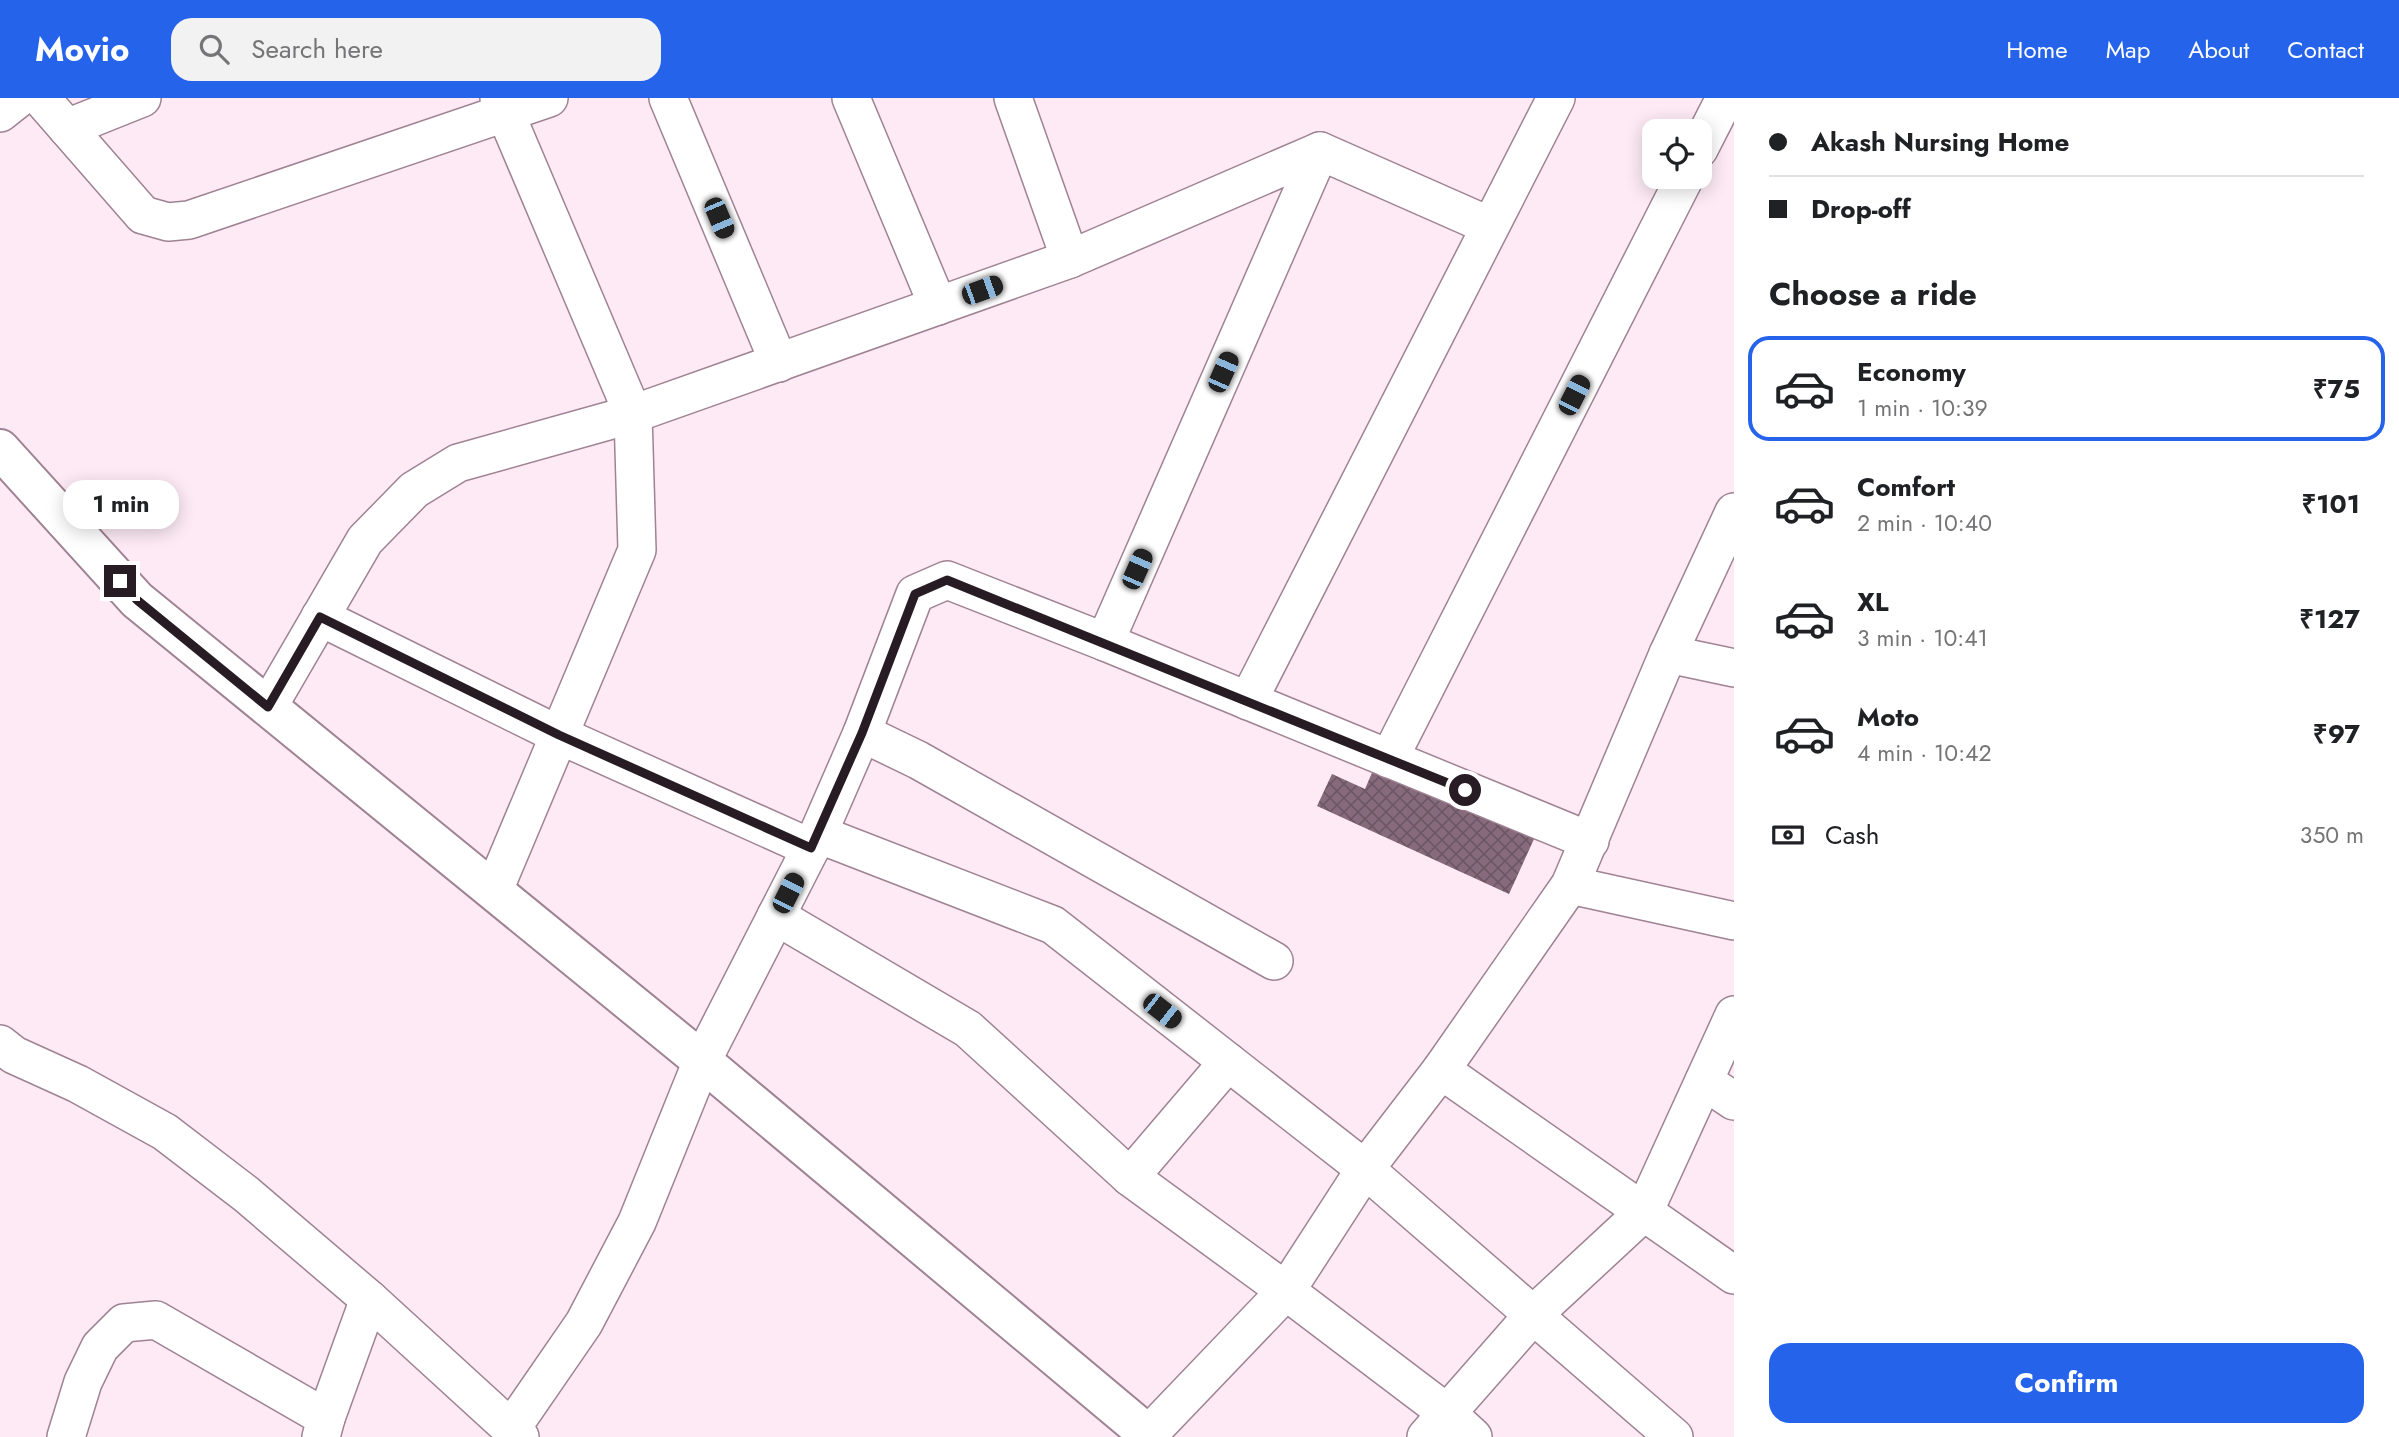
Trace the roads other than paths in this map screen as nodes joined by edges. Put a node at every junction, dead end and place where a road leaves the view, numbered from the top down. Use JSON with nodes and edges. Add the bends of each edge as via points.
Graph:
{"nodes":[{"id":1,"x":19,"y":98,"type":"edge"},
{"id":2,"x":41,"y":98,"type":"edge"},
{"id":3,"x":142,"y":98,"type":"edge"},
{"id":4,"x":549,"y":98,"type":"edge"},
{"id":5,"x":668,"y":98,"type":"edge"},
{"id":6,"x":851,"y":98,"type":"edge"},
{"id":7,"x":1013,"y":98,"type":"edge"},
{"id":8,"x":1556,"y":98,"type":"edge"},
{"id":9,"x":1725,"y":98,"type":"edge"},
{"id":10,"x":502,"y":106,"type":"edge"},
{"id":11,"x":0,"y":113,"type":"edge"},
{"id":12,"x":1712,"y":124,"type":"edge"},
{"id":13,"x":67,"y":128,"type":"junction"},
{"id":14,"x":1320,"y":151,"type":"junction"},
{"id":15,"x":1679,"y":189,"type":"edge"},
{"id":16,"x":1490,"y":226,"type":"junction"},
{"id":17,"x":1070,"y":258,"type":"junction"},
{"id":18,"x":938,"y":306,"type":"junction"},
{"id":19,"x":779,"y":363,"type":"junction"},
{"id":20,"x":633,"y":414,"type":"junction"},
{"id":21,"x":0,"y":449,"type":"edge"},
{"id":22,"x":1734,"y":512,"type":"edge"},
{"id":23,"x":320,"y":617,"type":"junction"},
{"id":24,"x":1105,"y":642,"type":"junction"},
{"id":25,"x":1668,"y":654,"type":"junction"},
{"id":26,"x":1734,"y":668,"type":"edge"},
{"id":27,"x":1248,"y":701,"type":"junction"},
{"id":28,"x":268,"y":707,"type":"junction"},
{"id":29,"x":862,"y":733,"type":"junction"},
{"id":30,"x":559,"y":735,"type":"junction"},
{"id":31,"x":1389,"y":759,"type":"junction"},
{"id":32,"x":814,"y":841,"type":"junction"},
{"id":33,"x":1590,"y":841,"type":"junction"},
{"id":34,"x":1570,"y":885,"type":"junction"},
{"id":35,"x":494,"y":890,"type":"junction"},
{"id":36,"x":776,"y":916,"type":"junction"},
{"id":37,"x":1734,"y":921,"type":"edge"},
{"id":38,"x":1274,"y":961,"type":"dead end"},
{"id":39,"x":1734,"y":1015,"type":"edge"},
{"id":40,"x":5,"y":1053,"type":"edge"},
{"id":41,"x":702,"y":1061,"type":"junction"},
{"id":42,"x":1228,"y":1062,"type":"junction"},
{"id":43,"x":1441,"y":1070,"type":"junction"},
{"id":44,"x":1704,"y":1081,"type":"junction"},
{"id":45,"x":1734,"y":1101,"type":"edge"},
{"id":46,"x":1365,"y":1169,"type":"junction"},
{"id":47,"x":1130,"y":1177,"type":"junction"},
{"id":48,"x":1644,"y":1212,"type":"junction"},
{"id":49,"x":1734,"y":1275,"type":"edge"},
{"id":50,"x":1286,"y":1291,"type":"junction"},
{"id":51,"x":369,"y":1299,"type":"junction"},
{"id":52,"x":1534,"y":1314,"type":"junction"},
{"id":53,"x":324,"y":1428,"type":"edge"},
{"id":54,"x":1449,"y":1429,"type":"edge"},
{"id":55,"x":516,"y":1433,"type":"edge"},
{"id":56,"x":1150,"y":1436,"type":"edge"},
{"id":57,"x":66,"y":1437,"type":"edge"},
{"id":58,"x":1674,"y":1437,"type":"edge"}],
"edges":[{"from":1,"to":11,"type":"street"},
{"from":2,"to":13,"type":"street"},
{"from":3,"to":13,"type":"street"},
{"from":4,"to":10,"type":"street"},
{"from":5,"to":19,"type":"street"},
{"from":6,"to":18,"type":"street"},
{"from":7,"to":17,"type":"street"},
{"from":8,"to":16,"type":"street"},
{"from":9,"to":12,"type":"street"},
{"from":10,"to":13,"type":"street","via":[[189,220],[168,222],[143,215]]},
{"from":10,"to":20,"type":"street"},
{"from":14,"to":16,"type":"street"},
{"from":14,"to":17,"type":"street"},
{"from":14,"to":24,"type":"street"},
{"from":15,"to":31,"type":"street"},
{"from":16,"to":27,"type":"street"},
{"from":17,"to":18,"type":"street"},
{"from":18,"to":19,"type":"street"},
{"from":19,"to":20,"type":"street"},
{"from":20,"to":23,"type":"street","via":[[458,463],[414,490],[365,540]]},
{"from":20,"to":30,"type":"street","via":[[637,550]]},
{"from":21,"to":28,"type":"street","via":[[137,600]]},
{"from":22,"to":25,"type":"street"},
{"from":23,"to":28,"type":"street"},
{"from":23,"to":30,"type":"street"},
{"from":24,"to":27,"type":"street"},
{"from":24,"to":29,"type":"street","via":[[947,580],[915,594]]},
{"from":25,"to":26,"type":"street"},
{"from":25,"to":33,"type":"street"},
{"from":27,"to":31,"type":"street"},
{"from":28,"to":35,"type":"street"},
{"from":29,"to":32,"type":"street"},
{"from":29,"to":38,"type":"street"},
{"from":30,"to":32,"type":"street"},
{"from":30,"to":35,"type":"street"},
{"from":31,"to":33,"type":"street"},
{"from":32,"to":36,"type":"street"},
{"from":32,"to":42,"type":"street","via":[[1053,925]]},
{"from":33,"to":34,"type":"street"},
{"from":34,"to":37,"type":"street"},
{"from":34,"to":43,"type":"street"},
{"from":35,"to":41,"type":"street"},
{"from":36,"to":41,"type":"street"},
{"from":36,"to":47,"type":"street","via":[[968,1029]]},
{"from":39,"to":44,"type":"street"},
{"from":40,"to":51,"type":"street","via":[[78,1084],[164,1132],[246,1194]]},
{"from":41,"to":55,"type":"street","via":[[637,1222],[584,1323]]},
{"from":41,"to":56,"type":"street"},
{"from":42,"to":46,"type":"street"},
{"from":42,"to":47,"type":"street"},
{"from":43,"to":46,"type":"street"},
{"from":43,"to":48,"type":"street"},
{"from":44,"to":45,"type":"street"},
{"from":44,"to":48,"type":"street"},
{"from":46,"to":50,"type":"street"},
{"from":46,"to":52,"type":"street"},
{"from":47,"to":50,"type":"street"},
{"from":48,"to":49,"type":"street"},
{"from":48,"to":52,"type":"street"},
{"from":50,"to":54,"type":"street"},
{"from":50,"to":56,"type":"street"},
{"from":51,"to":53,"type":"street"},
{"from":51,"to":55,"type":"street"},
{"from":52,"to":54,"type":"street"},
{"from":52,"to":58,"type":"street"},
{"from":53,"to":57,"type":"street","via":[[156,1320],[124,1323],[100,1347],[83,1382]]}]}
